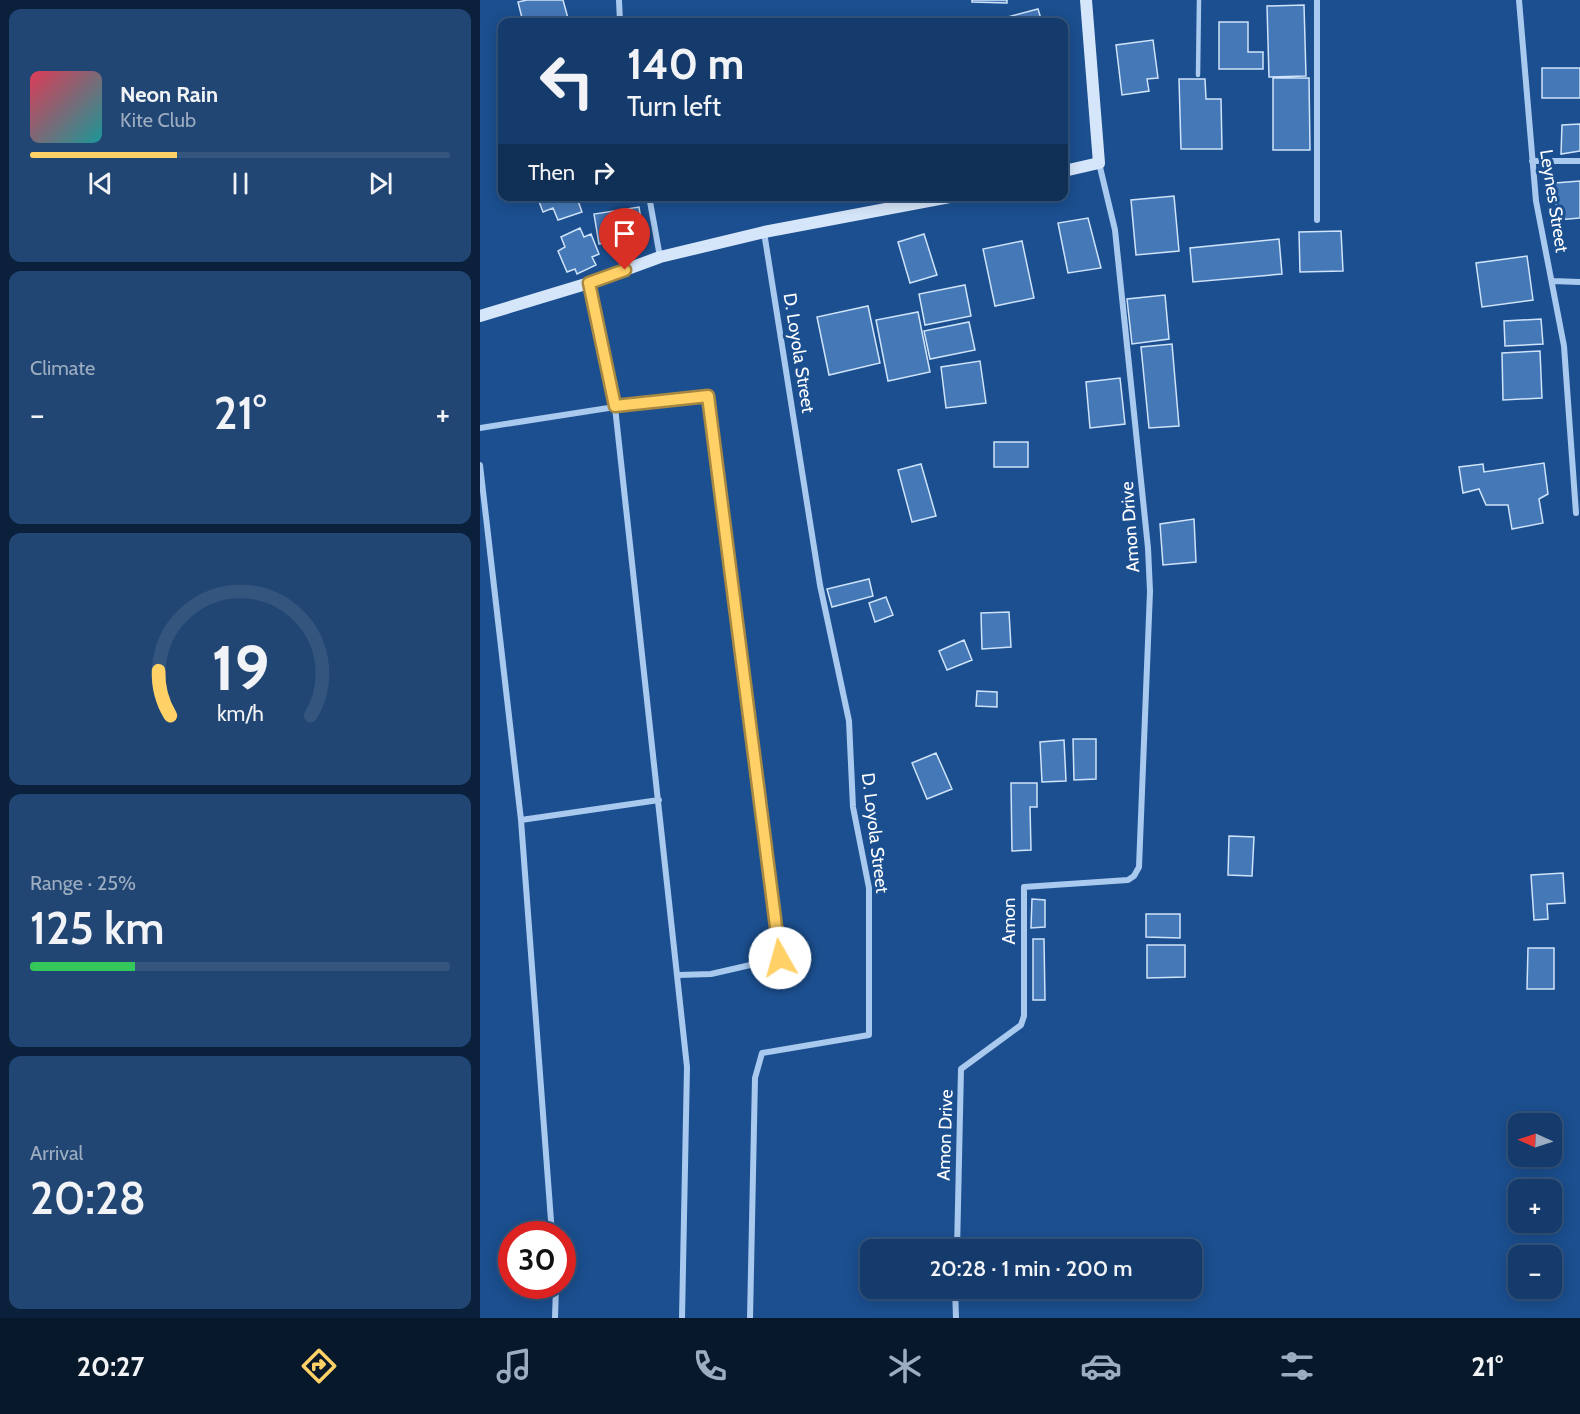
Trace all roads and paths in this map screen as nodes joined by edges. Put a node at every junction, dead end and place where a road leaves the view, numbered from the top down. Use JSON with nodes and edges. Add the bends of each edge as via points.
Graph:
{"nodes":[{"id":1,"x":619,"y":0,"type":"edge"},
{"id":2,"x":1086,"y":0,"type":"edge"},
{"id":3,"x":1198,"y":0,"type":"edge"},
{"id":4,"x":1317,"y":0,"type":"edge"},
{"id":5,"x":1519,"y":0,"type":"edge"},
{"id":6,"x":620,"y":18,"type":"edge"},
{"id":7,"x":1198,"y":75,"type":"dead end"},
{"id":8,"x":1532,"y":161,"type":"junction"},
{"id":9,"x":1580,"y":161,"type":"edge"},
{"id":10,"x":1100,"y":163,"type":"junction"},
{"id":11,"x":1068,"y":170,"type":"edge"},
{"id":12,"x":650,"y":201,"type":"edge"},
{"id":13,"x":928,"y":201,"type":"edge"},
{"id":14,"x":1317,"y":220,"type":"dead end"},
{"id":15,"x":764,"y":232,"type":"junction"},
{"id":16,"x":660,"y":257,"type":"junction"},
{"id":17,"x":1552,"y":281,"type":"junction"},
{"id":18,"x":1580,"y":282,"type":"edge"},
{"id":19,"x":589,"y":283,"type":"junction"},
{"id":20,"x":480,"y":316,"type":"edge"},
{"id":21,"x":615,"y":406,"type":"junction"},
{"id":22,"x":480,"y":428,"type":"edge"},
{"id":23,"x":480,"y":465,"type":"edge"},
{"id":24,"x":1576,"y":513,"type":"dead end"},
{"id":25,"x":659,"y":800,"type":"junction"},
{"id":26,"x":520,"y":820,"type":"junction"},
{"id":27,"x":1121,"y":881,"type":"joint"},
{"id":28,"x":679,"y":975,"type":"junction"},
{"id":29,"x":1024,"y":1016,"type":"joint"},
{"id":30,"x":551,"y":1221,"type":"edge"},
{"id":31,"x":957,"y":1239,"type":"edge"},
{"id":32,"x":556,"y":1299,"type":"edge"},
{"id":33,"x":956,"y":1299,"type":"edge"},
{"id":34,"x":555,"y":1318,"type":"edge"},
{"id":35,"x":682,"y":1318,"type":"edge"},
{"id":36,"x":750,"y":1318,"type":"edge"},
{"id":37,"x":956,"y":1318,"type":"edge"}],
"edges":[{"from":1,"to":6,"type":"street"},
{"from":2,"to":10,"type":"street"},
{"from":3,"to":7,"type":"lane"},
{"from":4,"to":14,"type":"street"},
{"from":5,"to":8,"type":"street","name":"Leynes Street"},
{"from":8,"to":9,"type":"street"},
{"from":8,"to":17,"type":"street","name":"Leynes Street"},
{"from":10,"to":11,"type":"street"},
{"from":10,"to":27,"type":"street","name":"Amon Drive","via":[[1115,230],[1150,591],[1139,867],[1134,876]]},
{"from":12,"to":16,"type":"street"},
{"from":13,"to":15,"type":"street"},
{"from":15,"to":16,"type":"street"},
{"from":15,"to":36,"type":"street","name":"D. Loyola Street","via":[[820,585],[849,721],[853,807],[869,888],[869,1035],[762,1053],[755,1078]]},
{"from":16,"to":19,"type":"street"},
{"from":17,"to":18,"type":"street"},
{"from":17,"to":24,"type":"street","name":"Leynes Street","via":[[1564,346]]},
{"from":19,"to":20,"type":"street"},
{"from":19,"to":21,"type":"street"},
{"from":21,"to":22,"type":"street"},
{"from":21,"to":25,"type":"street"},
{"from":21,"to":28,"type":"street","via":[[708,396],[780,958],[711,974]]},
{"from":23,"to":26,"type":"street"},
{"from":25,"to":26,"type":"street"},
{"from":25,"to":28,"type":"street"},
{"from":26,"to":30,"type":"street"},
{"from":27,"to":29,"type":"street","name":"Amon","via":[[1024,887]]},
{"from":28,"to":35,"type":"street","via":[[687,1067]]},
{"from":29,"to":31,"type":"street","name":"Amon Drive","via":[[1021,1025],[962,1069]]},
{"from":32,"to":34,"type":"street"},
{"from":33,"to":37,"type":"street"}]}
